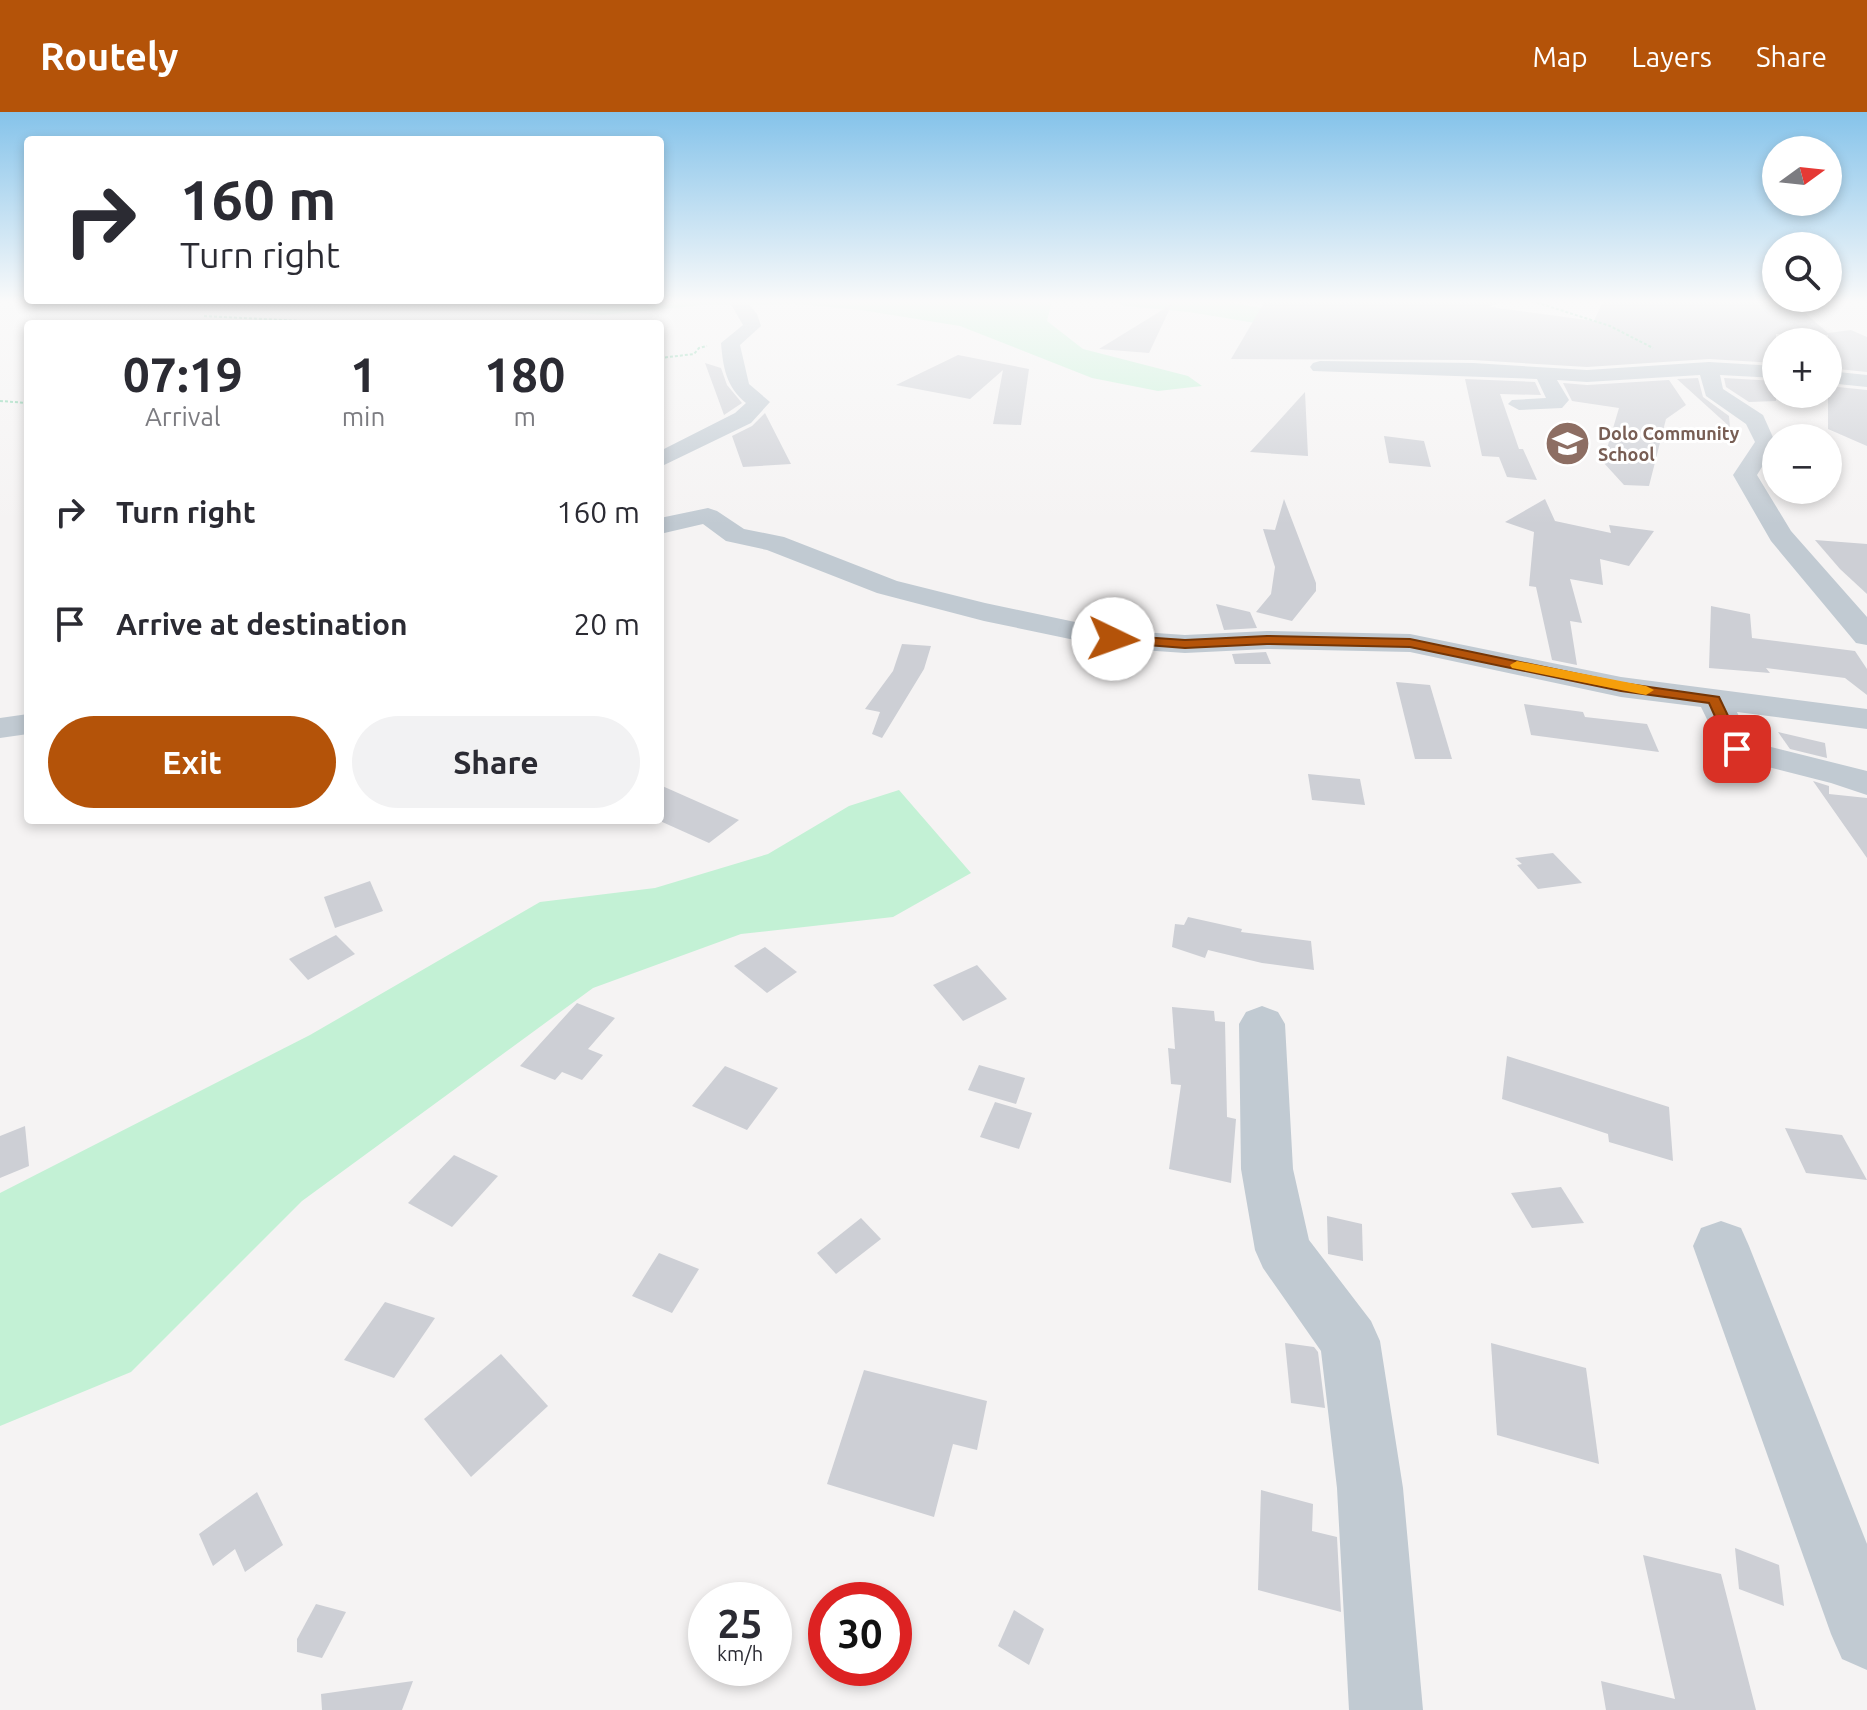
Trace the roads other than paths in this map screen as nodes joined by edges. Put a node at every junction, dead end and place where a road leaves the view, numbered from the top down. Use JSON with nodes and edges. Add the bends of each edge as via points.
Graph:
{"nodes":[{"id":1,"x":734,"y":376,"type":"edge"},
{"id":2,"x":1545,"y":376,"type":"edge"},
{"id":3,"x":1710,"y":376,"type":"edge"},
{"id":4,"x":1842,"y":379,"type":"edge"},
{"id":5,"x":1867,"y":381,"type":"edge"},
{"id":6,"x":1842,"y":386,"type":"edge"},
{"id":7,"x":1867,"y":402,"type":"edge"},
{"id":8,"x":1519,"y":404,"type":"dead end"},
{"id":9,"x":664,"y":458,"type":"edge"},
{"id":10,"x":664,"y":525,"type":"edge"},
{"id":11,"x":1867,"y":636,"type":"edge"},
{"id":12,"x":1714,"y":700,"type":"junction"},
{"id":13,"x":1867,"y":719,"type":"edge"},
{"id":14,"x":24,"y":725,"type":"edge"},
{"id":15,"x":0,"y":728,"type":"edge"},
{"id":16,"x":1867,"y":784,"type":"edge"},
{"id":17,"x":1262,"y":1024,"type":"dead end"},
{"id":18,"x":1721,"y":1246,"type":"dead end"},
{"id":19,"x":1867,"y":1634,"type":"edge"},
{"id":20,"x":1386,"y":1710,"type":"edge"}],
"edges":[{"from":1,"to":9,"type":"street","via":[[743,394],[759,402],[743,418]]},
{"from":2,"to":8,"type":"street","via":[[1558,400],[1555,404]]},
{"from":3,"to":11,"type":"street","via":[[1713,392],[1755,420],[1766,442],[1745,475],[1780,535]]},
{"from":4,"to":5,"type":"street"},
{"from":6,"to":7,"type":"street"},
{"from":10,"to":12,"type":"street","via":[[708,516],[735,535],[774,543],[887,587],[1113,639],[1185,644],[1410,643],[1621,687]]},
{"from":12,"to":13,"type":"street"},
{"from":12,"to":16,"type":"street","via":[[1737,749]]},
{"from":14,"to":15,"type":"street"},
{"from":17,"to":20,"type":"street","via":[[1267,1169],[1283,1250],[1350,1341],[1370,1488]]},
{"from":18,"to":19,"type":"street"}]}
